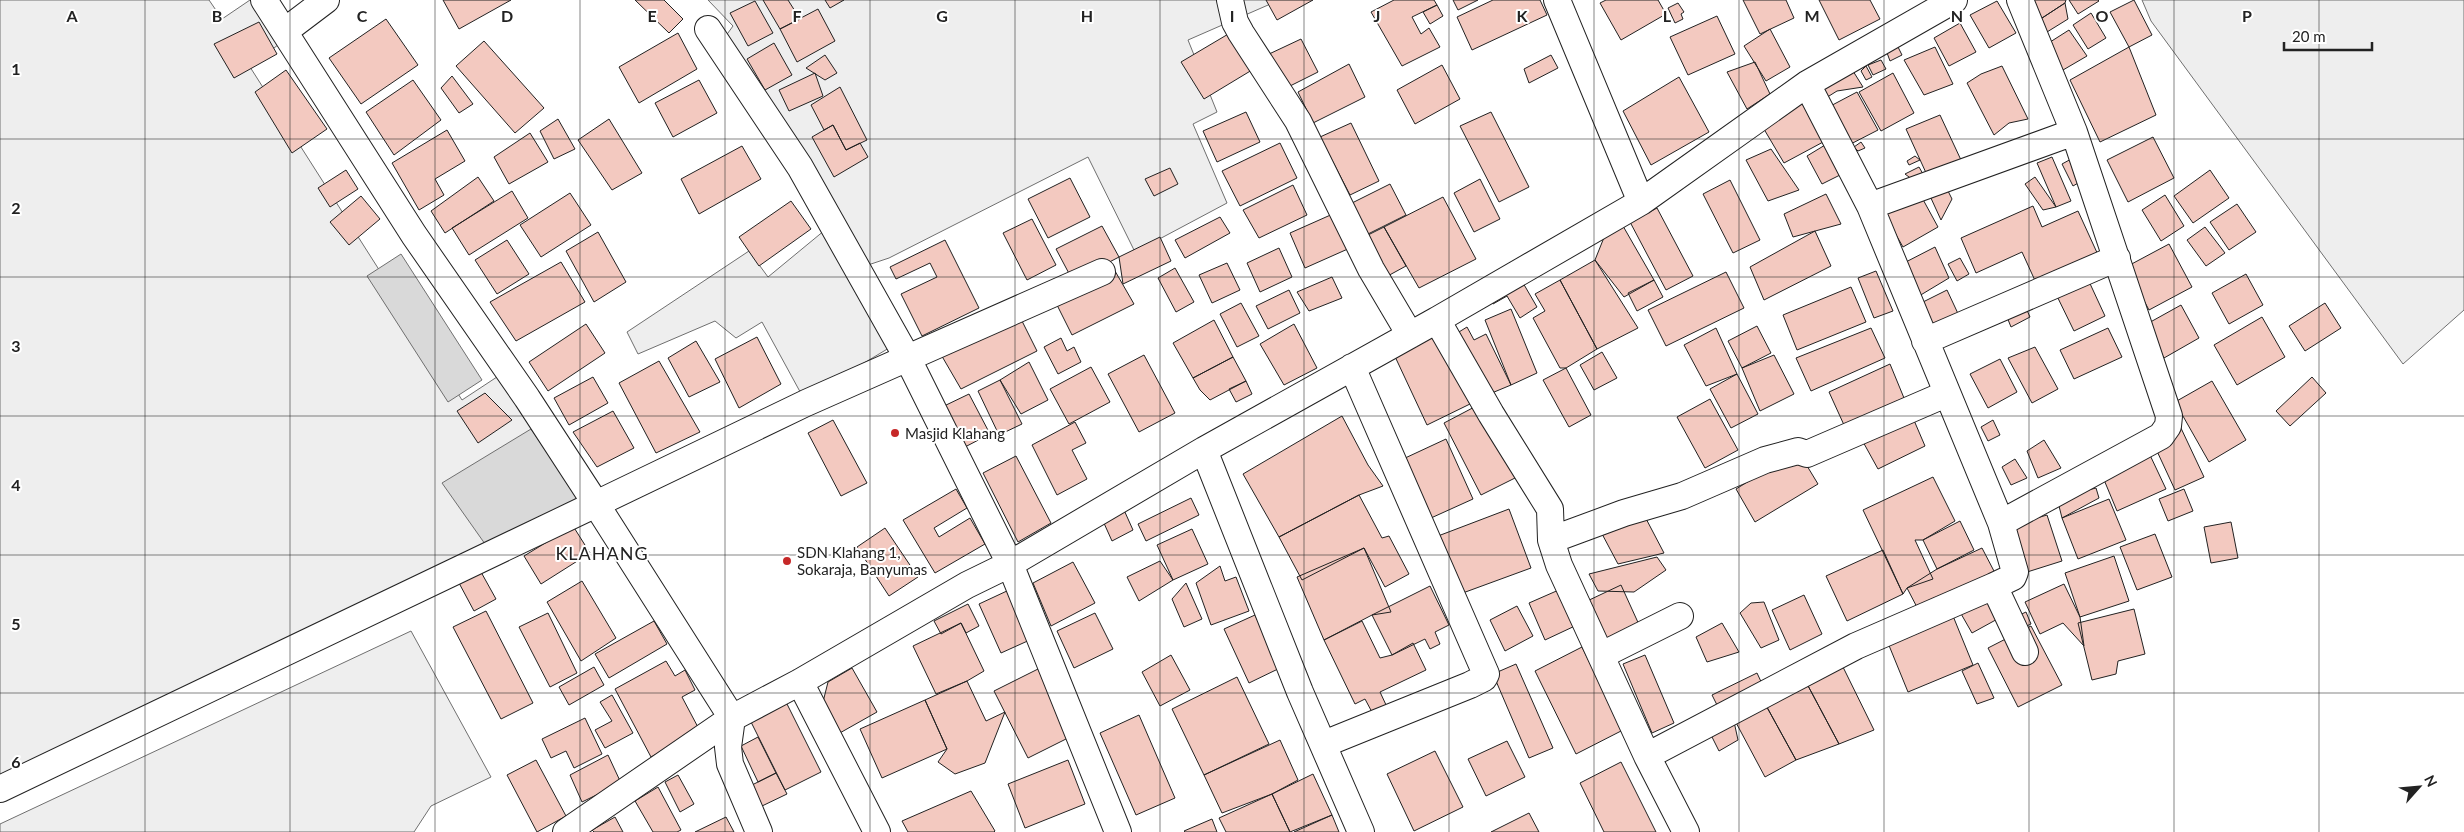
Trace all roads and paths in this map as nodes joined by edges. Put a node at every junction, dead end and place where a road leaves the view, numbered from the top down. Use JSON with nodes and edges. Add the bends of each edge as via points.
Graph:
{"nodes":[{"id":1,"x":264,"y":0,"type":"edge"},
{"id":2,"x":326,"y":0,"type":"edge"},
{"id":3,"x":1230,"y":0,"type":"edge"},
{"id":4,"x":1557,"y":0,"type":"edge"},
{"id":5,"x":1954,"y":0,"type":"edge"},
{"id":6,"x":2020,"y":0,"type":"edge"},
{"id":7,"x":708,"y":29,"type":"dead end"},
{"id":8,"x":285,"y":31,"type":"junction"},
{"id":9,"x":1807,"y":84,"type":"junction"},
{"id":10,"x":2074,"y":132,"type":"junction"},
{"id":11,"x":1640,"y":202,"type":"junction"},
{"id":12,"x":1870,"y":206,"type":"junction"},
{"id":13,"x":2116,"y":258,"type":"junction"},
{"id":14,"x":1102,"y":272,"type":"dead end"},
{"id":15,"x":1437,"y":320,"type":"junction"},
{"id":16,"x":1410,"y":335,"type":"junction"},
{"id":17,"x":1925,"y":341,"type":"junction"},
{"id":18,"x":908,"y":359,"type":"junction"},
{"id":19,"x":1352,"y":366,"type":"junction"},
{"id":20,"x":1946,"y":394,"type":"junction"},
{"id":21,"x":1204,"y":450,"type":"junction"},
{"id":22,"x":596,"y":504,"type":"junction"},
{"id":23,"x":2001,"y":524,"type":"junction"},
{"id":24,"x":1551,"y":540,"type":"junction"},
{"id":25,"x":1010,"y":564,"type":"junction"},
{"id":26,"x":1994,"y":586,"type":"junction"},
{"id":27,"x":1680,"y":616,"type":"dead end"},
{"id":28,"x":2025,"y":652,"type":"dead end"},
{"id":29,"x":1602,"y":655,"type":"junction"},
{"id":30,"x":800,"y":682,"type":"junction"},
{"id":31,"x":732,"y":718,"type":"junction"},
{"id":32,"x":1324,"y":744,"type":"junction"},
{"id":33,"x":1647,"y":756,"type":"junction"},
{"id":34,"x":0,"y":789,"type":"edge"},
{"id":35,"x":566,"y":832,"type":"edge"},
{"id":36,"x":759,"y":832,"type":"edge"},
{"id":37,"x":876,"y":832,"type":"edge"},
{"id":38,"x":1118,"y":832,"type":"edge"},
{"id":39,"x":1362,"y":832,"type":"edge"},
{"id":40,"x":1686,"y":832,"type":"edge"}],
"edges":[{"from":1,"to":8,"type":"street"},
{"from":2,"to":8,"type":"street"},
{"from":3,"to":16,"type":"street","via":[[1235,22],[1298,121],[1362,252]]},
{"from":4,"to":11,"type":"street"},
{"from":5,"to":9,"type":"street"},
{"from":6,"to":10,"type":"street"},
{"from":7,"to":18,"type":"street","via":[[800,167]]},
{"from":8,"to":22,"type":"street","via":[[414,234]]},
{"from":9,"to":11,"type":"street"},
{"from":9,"to":12,"type":"street"},
{"from":10,"to":12,"type":"street"},
{"from":10,"to":13,"type":"street"},
{"from":11,"to":15,"type":"street"},
{"from":12,"to":17,"type":"street"},
{"from":13,"to":17,"type":"street"},
{"from":13,"to":23,"type":"street","via":[[2169,416],[2168,426],[2161,436]]},
{"from":14,"to":18,"type":"street"},
{"from":15,"to":16,"type":"street"},
{"from":15,"to":24,"type":"street","via":[[1495,422],[1550,509]]},
{"from":16,"to":19,"type":"street"},
{"from":17,"to":20,"type":"street"},
{"from":18,"to":22,"type":"street","via":[[806,403]]},
{"from":18,"to":25,"type":"street"},
{"from":19,"to":21,"type":"street"},
{"from":19,"to":32,"type":"street","via":[[1486,674],[1470,685]]},
{"from":20,"to":23,"type":"street"},
{"from":20,"to":24,"type":"street","via":[[1807,454],[1798,451],[1765,460],[1682,496]]},
{"from":21,"to":25,"type":"street"},
{"from":21,"to":32,"type":"street","via":[[1300,692]]},
{"from":22,"to":31,"type":"street"},
{"from":22,"to":34,"type":"street"},
{"from":23,"to":26,"type":"street","via":[[2015,572]]},
{"from":24,"to":29,"type":"street","via":[[1559,565]]},
{"from":25,"to":30,"type":"street","via":[[967,585]]},
{"from":25,"to":38,"type":"street"},
{"from":26,"to":28,"type":"street"},
{"from":26,"to":33,"type":"street","via":[[1856,646]]},
{"from":27,"to":29,"type":"street"},
{"from":29,"to":33,"type":"street"},
{"from":30,"to":31,"type":"street"},
{"from":30,"to":37,"type":"street"},
{"from":31,"to":35,"type":"street"},
{"from":31,"to":36,"type":"street","via":[[728,747],[730,764]]},
{"from":32,"to":39,"type":"street"},
{"from":33,"to":40,"type":"street"}]}
